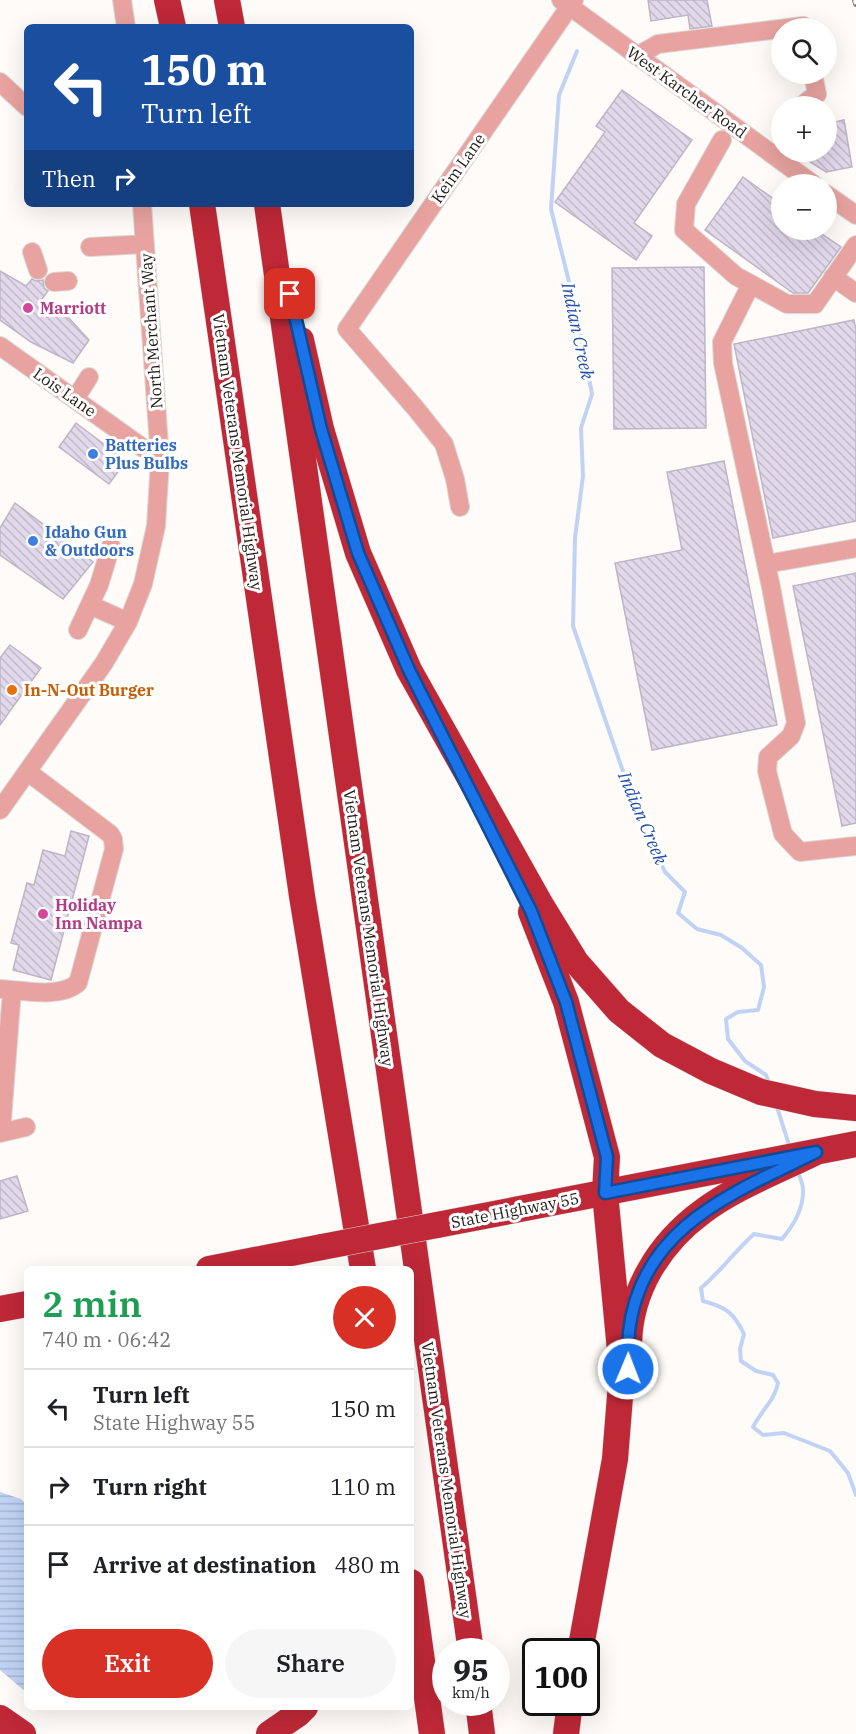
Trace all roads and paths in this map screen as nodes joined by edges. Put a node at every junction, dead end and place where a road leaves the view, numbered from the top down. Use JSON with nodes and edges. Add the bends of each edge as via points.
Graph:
{"nodes":[{"id":1,"x":122,"y":0,"type":"edge"},
{"id":2,"x":168,"y":0,"type":"edge"},
{"id":3,"x":227,"y":0,"type":"edge"},
{"id":4,"x":568,"y":2,"type":"edge"},
{"id":5,"x":126,"y":24,"type":"edge"},
{"id":6,"x":172,"y":24,"type":"edge"},
{"id":7,"x":231,"y":24,"type":"edge"},
{"id":8,"x":771,"y":30,"type":"edge"},
{"id":9,"x":637,"y":56,"type":"junction"},
{"id":10,"x":0,"y":82,"type":"edge"},
{"id":11,"x":24,"y":104,"type":"edge"},
{"id":12,"x":722,"y":140,"type":"dead end"},
{"id":13,"x":771,"y":143,"type":"edge"},
{"id":14,"x":791,"y":162,"type":"edge"},
{"id":15,"x":803,"y":174,"type":"edge"},
{"id":16,"x":837,"y":202,"type":"edge"},
{"id":17,"x":142,"y":207,"type":"edge"},
{"id":18,"x":202,"y":207,"type":"edge"},
{"id":19,"x":268,"y":207,"type":"edge"},
{"id":20,"x":269,"y":207,"type":"edge"},
{"id":21,"x":856,"y":215,"type":"edge"},
{"id":22,"x":146,"y":244,"type":"junction"},
{"id":23,"x":856,"y":245,"type":"edge"},
{"id":24,"x":90,"y":247,"type":"dead end"},
{"id":25,"x":32,"y":252,"type":"dead end"},
{"id":26,"x":38,"y":270,"type":"dead end"},
{"id":27,"x":833,"y":277,"type":"junction"},
{"id":28,"x":751,"y":284,"type":"junction"},
{"id":29,"x":856,"y":293,"type":"edge"},
{"id":30,"x":0,"y":346,"type":"edge"},
{"id":31,"x":89,"y":377,"type":"dead end"},
{"id":32,"x":75,"y":399,"type":"junction"},
{"id":33,"x":160,"y":460,"type":"junction"},
{"id":34,"x":460,"y":507,"type":"dead end"},
{"id":35,"x":111,"y":546,"type":"dead end"},
{"id":36,"x":856,"y":548,"type":"edge"},
{"id":37,"x":766,"y":564,"type":"junction"},
{"id":38,"x":90,"y":605,"type":"junction"},
{"id":39,"x":128,"y":622,"type":"junction"},
{"id":40,"x":78,"y":630,"type":"dead end"},
{"id":41,"x":409,"y":670,"type":"junction"},
{"id":42,"x":28,"y":772,"type":"junction"},
{"id":43,"x":0,"y":810,"type":"edge"},
{"id":44,"x":856,"y":846,"type":"edge"},
{"id":45,"x":4,"y":988,"type":"edge"},
{"id":46,"x":856,"y":1108,"type":"edge"},
{"id":47,"x":26,"y":1127,"type":"dead end"},
{"id":48,"x":1,"y":1133,"type":"edge"},
{"id":49,"x":856,"y":1144,"type":"edge"},
{"id":50,"x":816,"y":1152,"type":"junction"},
{"id":51,"x":605,"y":1193,"type":"junction"},
{"id":52,"x":224,"y":1266,"type":"edge"},
{"id":53,"x":363,"y":1266,"type":"edge"},
{"id":54,"x":24,"y":1305,"type":"edge"},
{"id":55,"x":0,"y":1309,"type":"edge"},
{"id":56,"x":414,"y":1603,"type":"edge"},
{"id":57,"x":585,"y":1624,"type":"junction"},
{"id":58,"x":469,"y":1638,"type":"edge"},
{"id":59,"x":582,"y":1638,"type":"edge"},
{"id":60,"x":302,"y":1710,"type":"edge"},
{"id":61,"x":480,"y":1716,"type":"edge"},
{"id":62,"x":568,"y":1716,"type":"edge"},
{"id":63,"x":0,"y":1718,"type":"edge"},
{"id":64,"x":23,"y":1734,"type":"edge"},
{"id":65,"x":269,"y":1734,"type":"edge"},
{"id":66,"x":432,"y":1734,"type":"edge"},
{"id":67,"x":482,"y":1734,"type":"edge"},
{"id":68,"x":566,"y":1734,"type":"edge"}],
"edges":[{"from":1,"to":5,"type":"street"},
{"from":2,"to":6,"type":"highway"},
{"from":3,"to":7,"type":"highway"},
{"from":4,"to":9,"type":"street","name":"West Karcher Road"},
{"from":4,"to":34,"type":"street","name":"Keim Lane","via":[[347,329],[444,444]]},
{"from":8,"to":9,"type":"street","via":[[658,44]]},
{"from":9,"to":13,"type":"street","name":"West Karcher Road"},
{"from":10,"to":11,"type":"street"},
{"from":12,"to":28,"type":"street","via":[[686,204],[684,230],[736,276]]},
{"from":14,"to":15,"type":"street","name":"West Karcher Road"},
{"from":16,"to":21,"type":"street"},
{"from":17,"to":22,"type":"street","name":"North Merchant Way"},
{"from":18,"to":53,"type":"highway","name":"Vietnam Veterans Memorial Highway","via":[[300,885]]},
{"from":19,"to":58,"type":"highway","name":"Vietnam Veterans Memorial Highway"},
{"from":20,"to":41,"type":"highway","via":[[321,429],[358,553]]},
{"from":22,"to":24,"type":"street"},
{"from":22,"to":33,"type":"street","name":"North Merchant Way"},
{"from":23,"to":27,"type":"street"},
{"from":25,"to":26,"type":"street"},
{"from":27,"to":28,"type":"street","via":[[814,304],[787,304]]},
{"from":27,"to":29,"type":"street"},
{"from":28,"to":37,"type":"street","via":[[722,342],[723,363]]},
{"from":30,"to":32,"type":"street","name":"Lois Lane"},
{"from":31,"to":32,"type":"street"},
{"from":32,"to":33,"type":"street","name":"Lois Lane"},
{"from":33,"to":39,"type":"street","name":"North Merchant Way","via":[[156,526],[143,584]]},
{"from":35,"to":38,"type":"street"},
{"from":36,"to":37,"type":"street"},
{"from":37,"to":44,"type":"street","via":[[796,723],[791,736],[768,757],[767,771],[783,834],[800,852]]},
{"from":38,"to":39,"type":"street"},
{"from":38,"to":40,"type":"street"},
{"from":39,"to":42,"type":"street","name":"North Merchant Way"},
{"from":41,"to":46,"type":"highway","via":[[541,906],[576,962],[619,1011],[662,1045],[761,1092]]},
{"from":41,"to":51,"type":"highway","via":[[531,911],[566,1002],[607,1157]]},
{"from":42,"to":43,"type":"street","name":"North Merchant Way"},
{"from":42,"to":45,"type":"street","via":[[110,834],[114,843],[78,982],[57,991]]},
{"from":45,"to":48,"type":"street"},
{"from":47,"to":48,"type":"street"},
{"from":49,"to":50,"type":"highway","name":"State Highway 55"},
{"from":50,"to":51,"type":"highway","name":"State Highway 55"},
{"from":50,"to":57,"type":"highway","via":[[703,1211],[673,1237],[652,1264],[637,1298],[629,1331],[622,1459],[609,1542]]},
{"from":51,"to":52,"type":"highway","name":"State Highway 55","bridge":true},
{"from":51,"to":57,"type":"highway","via":[[621,1371],[615,1459]]},
{"from":54,"to":55,"type":"highway"},
{"from":56,"to":66,"type":"highway"},
{"from":57,"to":59,"type":"highway"},
{"from":60,"to":65,"type":"highway"},
{"from":61,"to":67,"type":"highway"},
{"from":62,"to":68,"type":"highway"},
{"from":63,"to":64,"type":"highway"}]}
